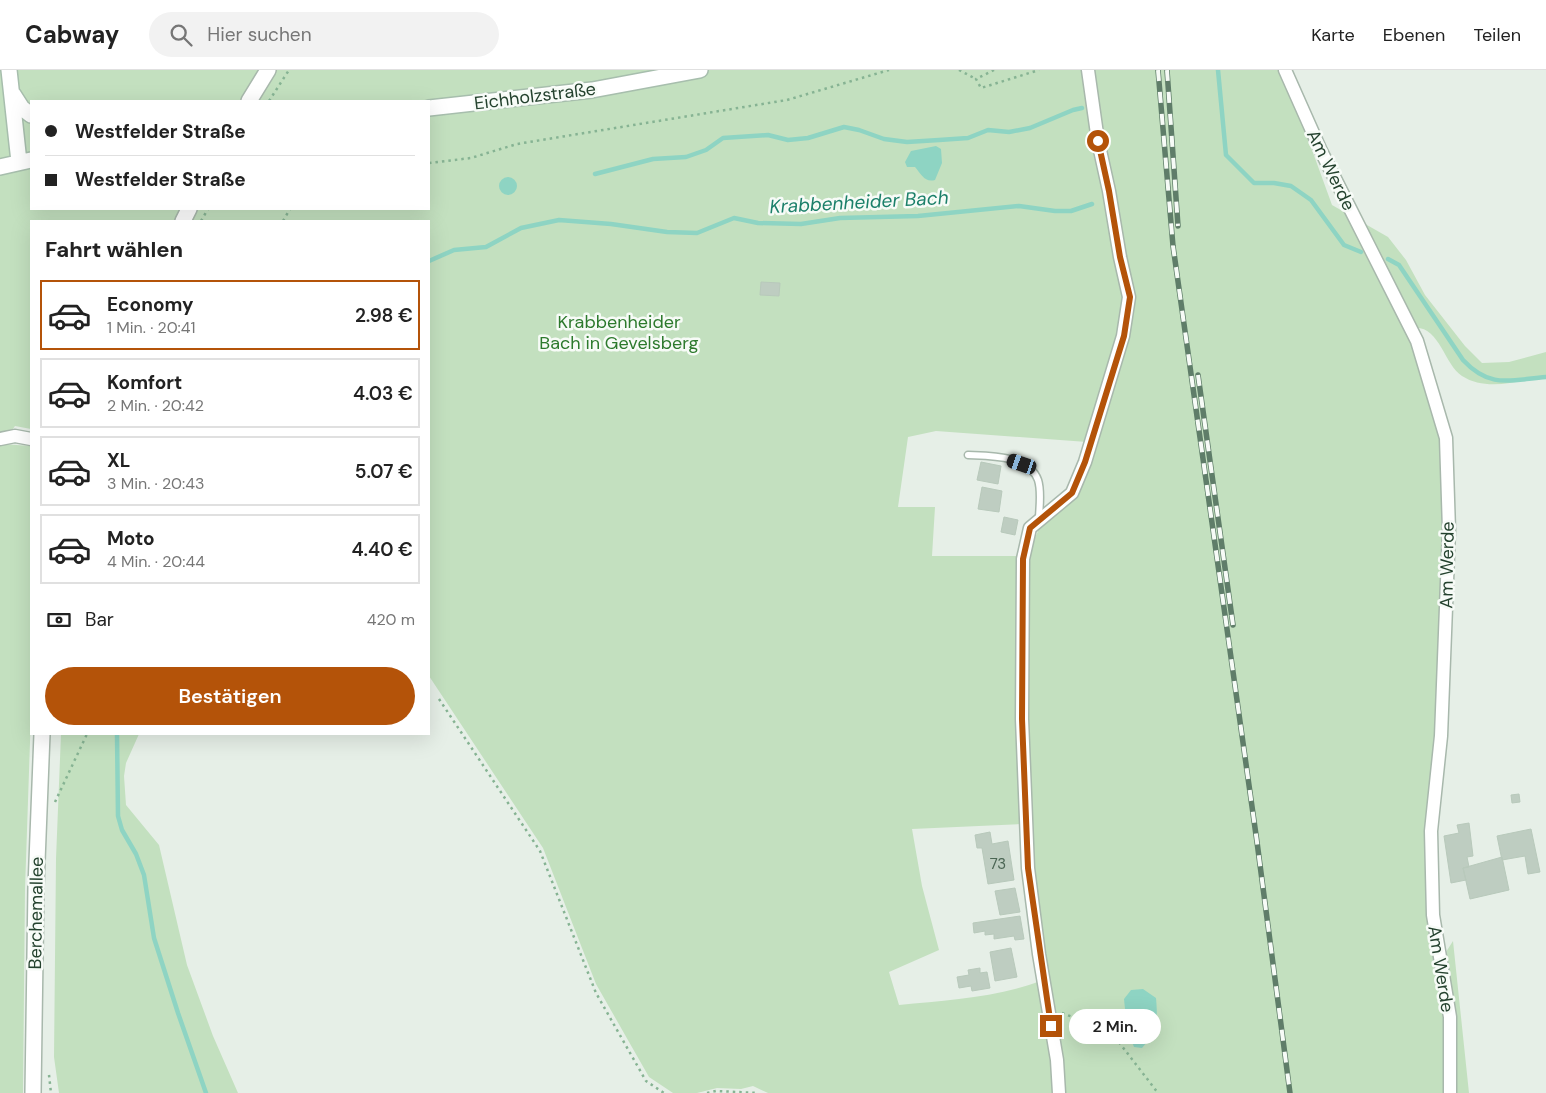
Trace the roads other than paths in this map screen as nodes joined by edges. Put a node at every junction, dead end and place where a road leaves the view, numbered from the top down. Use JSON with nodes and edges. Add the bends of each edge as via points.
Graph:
{"nodes":[{"id":1,"x":10,"y":70,"type":"edge"},
{"id":2,"x":268,"y":70,"type":"edge"},
{"id":3,"x":700,"y":70,"type":"edge"},
{"id":4,"x":1088,"y":70,"type":"edge"},
{"id":5,"x":1285,"y":70,"type":"edge"},
{"id":6,"x":11,"y":91,"type":"junction"},
{"id":7,"x":250,"y":100,"type":"edge"},
{"id":8,"x":430,"y":108,"type":"edge"},
{"id":9,"x":30,"y":114,"type":"edge"},
{"id":10,"x":25,"y":161,"type":"edge"},
{"id":11,"x":0,"y":167,"type":"edge"},
{"id":12,"x":0,"y":439,"type":"edge"},
{"id":13,"x":30,"y":439,"type":"edge"},
{"id":14,"x":968,"y":455,"type":"dead end"},
{"id":15,"x":1039,"y":521,"type":"junction"},
{"id":16,"x":42,"y":735,"type":"edge"},
{"id":17,"x":34,"y":1093,"type":"edge"},
{"id":18,"x":1059,"y":1093,"type":"edge"},
{"id":19,"x":1450,"y":1093,"type":"edge"}],
"edges":[{"from":1,"to":6,"type":"main road"},
{"from":2,"to":7,"type":"main road"},
{"from":3,"to":8,"type":"main road","name":"Eichholzstraße","via":[[592,90]]},
{"from":4,"to":15,"type":"street","via":[[1098,141],[1130,297],[1124,336],[1085,462],[1072,493]]},
{"from":5,"to":19,"type":"street","name":"Am Werde","via":[[1321,151],[1417,341],[1446,438],[1449,530],[1441,736],[1431,831],[1433,915],[1450,1017]]},
{"from":6,"to":9,"type":"main road"},
{"from":6,"to":10,"type":"main road"},
{"from":10,"to":11,"type":"main road"},
{"from":12,"to":13,"type":"street","via":[[15,436]]},
{"from":14,"to":15,"type":"lane","via":[[1003,458],[1030,470],[1038,480]]},
{"from":15,"to":18,"type":"street","via":[[1030,528],[1023,559],[1022,719],[1028,868],[1057,1060]]},
{"from":16,"to":17,"type":"main road","name":"Berchemallee","via":[[36,887]]}]}
